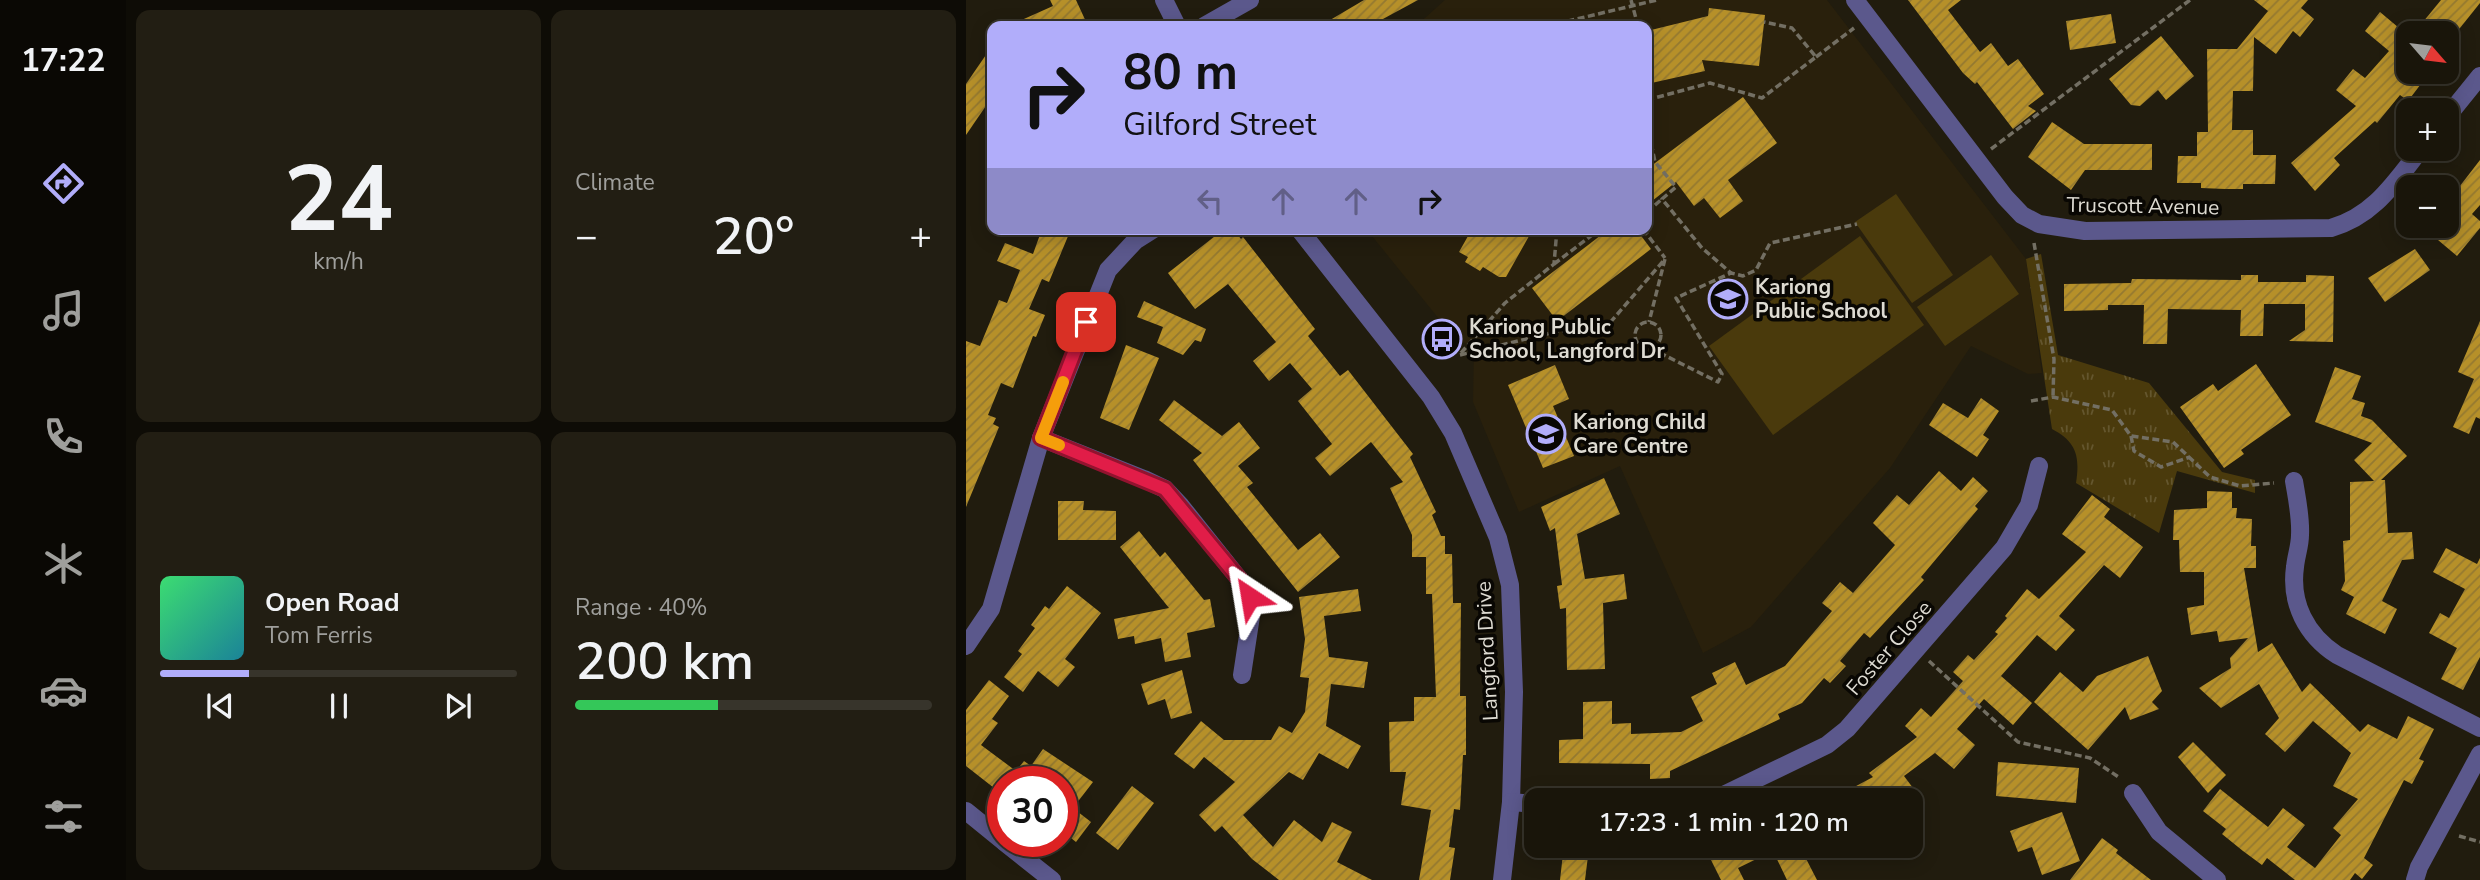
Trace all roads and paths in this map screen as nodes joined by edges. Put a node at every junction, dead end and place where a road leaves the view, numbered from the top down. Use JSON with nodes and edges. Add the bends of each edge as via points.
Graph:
{"nodes":[{"id":1,"x":1164,"y":0,"type":"edge"},
{"id":2,"x":1250,"y":0,"type":"edge"},
{"id":3,"x":1631,"y":0,"type":"edge"},
{"id":4,"x":1657,"y":0,"type":"edge"},
{"id":5,"x":1855,"y":0,"type":"edge"},
{"id":6,"x":2190,"y":0,"type":"edge"},
{"id":7,"x":1633,"y":6,"type":"junction"},
{"id":8,"x":1868,"y":17,"type":"junction"},
{"id":9,"x":1174,"y":21,"type":"edge"},
{"id":10,"x":1214,"y":21,"type":"edge"},
{"id":11,"x":1568,"y":21,"type":"edge"},
{"id":12,"x":1637,"y":21,"type":"edge"},
{"id":13,"x":1764,"y":22,"type":"dead end"},
{"id":14,"x":1816,"y":57,"type":"junction"},
{"id":15,"x":2480,"y":76,"type":"edge"},
{"id":16,"x":1652,"y":99,"type":"edge"},
{"id":17,"x":2459,"y":102,"type":"edge"},
{"id":18,"x":1652,"y":147,"type":"edge"},
{"id":19,"x":1978,"y":159,"type":"junction"},
{"id":20,"x":2411,"y":161,"type":"edge"},
{"id":21,"x":1662,"y":199,"type":"junction"},
{"id":22,"x":1652,"y":208,"type":"edge"},
{"id":23,"x":1857,"y":224,"type":"dead end"},
{"id":24,"x":2039,"y":224,"type":"junction"},
{"id":25,"x":1145,"y":235,"type":"edge"},
{"id":26,"x":1304,"y":235,"type":"edge"},
{"id":27,"x":1556,"y":235,"type":"edge"},
{"id":28,"x":1592,"y":235,"type":"edge"},
{"id":29,"x":1647,"y":235,"type":"edge"},
{"id":30,"x":1665,"y":259,"type":"junction"},
{"id":31,"x":1554,"y":264,"type":"junction"},
{"id":32,"x":1731,"y":272,"type":"junction"},
{"id":33,"x":1649,"y":322,"type":"junction"},
{"id":34,"x":1650,"y":348,"type":"junction"},
{"id":35,"x":2053,"y":397,"type":"junction"},
{"id":36,"x":2031,"y":401,"type":"dead end"},
{"id":37,"x":2131,"y":436,"type":"junction"},
{"id":38,"x":1041,"y":438,"type":"junction"},
{"id":39,"x":2190,"y":457,"type":"junction"},
{"id":40,"x":2039,"y":466,"type":"dead end"},
{"id":41,"x":2294,"y":481,"type":"joint"},
{"id":42,"x":966,"y":646,"type":"edge"},
{"id":43,"x":1917,"y":650,"type":"junction"},
{"id":44,"x":1242,"y":675,"type":"dead end"},
{"id":45,"x":2480,"y":728,"type":"edge"},
{"id":46,"x":2480,"y":754,"type":"edge"},
{"id":47,"x":1738,"y":788,"type":"edge"},
{"id":48,"x":2133,"y":793,"type":"joint"},
{"id":49,"x":1511,"y":802,"type":"junction"},
{"id":50,"x":1524,"y":803,"type":"edge"},
{"id":51,"x":966,"y":811,"type":"edge"},
{"id":52,"x":987,"y":828,"type":"edge"},
{"id":53,"x":1023,"y":857,"type":"edge"},
{"id":54,"x":1052,"y":880,"type":"edge"},
{"id":55,"x":1503,"y":880,"type":"edge"},
{"id":56,"x":2217,"y":880,"type":"edge"},
{"id":57,"x":2415,"y":880,"type":"edge"}],
"edges":[{"from":1,"to":9,"type":"street"},
{"from":2,"to":10,"type":"street"},
{"from":3,"to":7,"type":"path"},
{"from":4,"to":7,"type":"path"},
{"from":5,"to":8,"type":"street","name":"Truscott Avenue"},
{"from":6,"to":19,"type":"path"},
{"from":7,"to":11,"type":"path"},
{"from":7,"to":12,"type":"path"},
{"from":8,"to":14,"type":"path"},
{"from":8,"to":19,"type":"street","name":"Truscott Avenue"},
{"from":13,"to":14,"type":"path","via":[[1792,28]]},
{"from":14,"to":16,"type":"path","via":[[1762,98],[1710,83]]},
{"from":15,"to":17,"type":"street"},
{"from":18,"to":21,"type":"path","via":[[1655,162],[1676,187]]},
{"from":19,"to":24,"type":"street","name":"Truscott Avenue","via":[[2022,215]]},
{"from":20,"to":24,"type":"street","name":"Truscott Avenue","via":[[2367,211],[2353,222],[2331,228],[2085,231]]},
{"from":21,"to":22,"type":"path"},
{"from":21,"to":32,"type":"path","via":[[1702,247]]},
{"from":23,"to":32,"type":"path","via":[[1770,243],[1756,270],[1743,276]]},
{"from":24,"to":35,"type":"path","via":[[2034,240],[2054,359]]},
{"from":25,"to":38,"type":"street","via":[[1108,270]]},
{"from":26,"to":49,"type":"street","name":"Langford Drive","via":[[1431,397],[1458,443],[1497,538],[1510,585],[1513,639]]},
{"from":27,"to":31,"type":"path"},
{"from":28,"to":31,"type":"path"},
{"from":29,"to":30,"type":"path"},
{"from":30,"to":31,"type":"path","via":[[1602,332],[1559,331],[1460,355],[1505,303]]},
{"from":30,"to":33,"type":"path"},
{"from":32,"to":34,"type":"path","via":[[1676,298],[1722,374],[1718,382]]},
{"from":33,"to":34,"type":"path","via":[[1661,332],[1660,340]]},
{"from":33,"to":34,"type":"path","via":[[1638,327],[1635,335],[1642,346]]},
{"from":35,"to":36,"type":"path"},
{"from":35,"to":37,"type":"path","via":[[2112,410]]},
{"from":37,"to":39,"type":"path","via":[[2174,442]]},
{"from":37,"to":39,"type":"path","via":[[2134,451],[2161,467]]},
{"from":38,"to":42,"type":"street","via":[[991,609]]},
{"from":38,"to":44,"type":"street","via":[[1165,489],[1181,506],[1250,597]]},
{"from":39,"to":41,"type":"path","via":[[2210,477],[2240,486]]},
{"from":40,"to":43,"type":"street","name":"Foster Close","via":[[2029,505],[2004,548]]},
{"from":41,"to":45,"type":"street","via":[[2300,529],[2295,600],[2316,638],[2336,655]]},
{"from":43,"to":47,"type":"street","name":"Foster Close","via":[[1847,729],[1827,745]]},
{"from":43,"to":48,"type":"path","via":[[2018,742],[2090,758],[2114,772]]},
{"from":46,"to":57,"type":"street"},
{"from":48,"to":56,"type":"street","via":[[2158,832]]},
{"from":49,"to":50,"type":"street"},
{"from":49,"to":55,"type":"street","name":"Langford Drive"},
{"from":51,"to":52,"type":"street"},
{"from":53,"to":54,"type":"street"}]}
